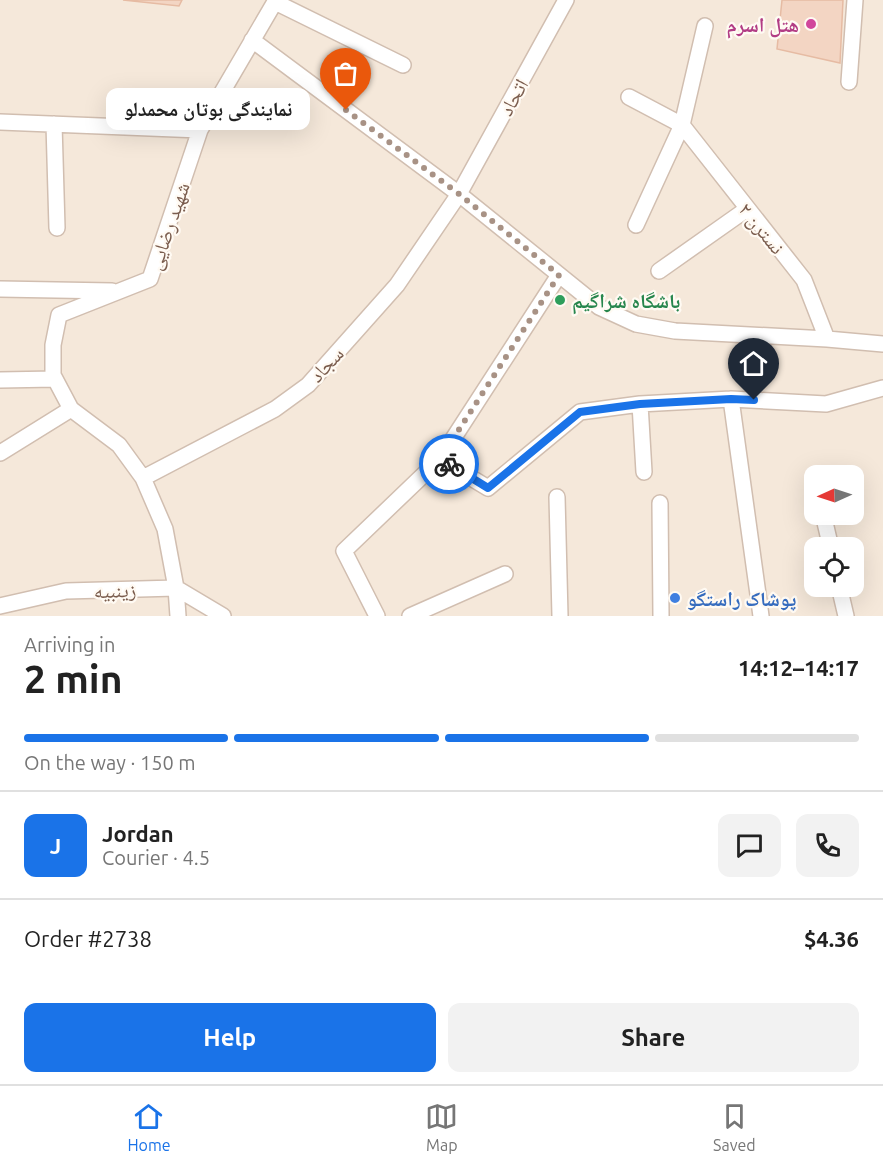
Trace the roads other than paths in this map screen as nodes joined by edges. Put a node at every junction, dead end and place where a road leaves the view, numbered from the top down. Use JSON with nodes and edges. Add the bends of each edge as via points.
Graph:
{"nodes":[{"id":1,"x":566,"y":0,"type":"edge"},
{"id":2,"x":855,"y":0,"type":"edge"},
{"id":3,"x":275,"y":1,"type":"edge"},
{"id":4,"x":705,"y":26,"type":"dead end"},
{"id":5,"x":252,"y":40,"type":"junction"},
{"id":6,"x":403,"y":65,"type":"dead end"},
{"id":7,"x":849,"y":82,"type":"dead end"},
{"id":8,"x":629,"y":97,"type":"dead end"},
{"id":9,"x":0,"y":122,"type":"edge"},
{"id":10,"x":54,"y":124,"type":"junction"},
{"id":11,"x":682,"y":125,"type":"junction"},
{"id":12,"x":200,"y":130,"type":"junction"},
{"id":13,"x":459,"y":194,"type":"junction"},
{"id":14,"x":747,"y":209,"type":"junction"},
{"id":15,"x":636,"y":225,"type":"dead end"},
{"id":16,"x":57,"y":228,"type":"dead end"},
{"id":17,"x":659,"y":271,"type":"dead end"},
{"id":18,"x":559,"y":275,"type":"junction"},
{"id":19,"x":0,"y":289,"type":"edge"},
{"id":20,"x":121,"y":291,"type":"junction"},
{"id":21,"x":827,"y":339,"type":"junction"},
{"id":22,"x":883,"y":344,"type":"edge"},
{"id":23,"x":55,"y":379,"type":"junction"},
{"id":24,"x":0,"y":380,"type":"edge"},
{"id":25,"x":883,"y":388,"type":"edge"},
{"id":26,"x":731,"y":399,"type":"junction"},
{"id":27,"x":640,"y":404,"type":"junction"},
{"id":28,"x":70,"y":409,"type":"junction"},
{"id":29,"x":0,"y":453,"type":"edge"},
{"id":30,"x":440,"y":459,"type":"junction"},
{"id":31,"x":644,"y":472,"type":"dead end"},
{"id":32,"x":143,"y":478,"type":"junction"},
{"id":33,"x":557,"y":497,"type":"dead end"},
{"id":34,"x":660,"y":503,"type":"dead end"},
{"id":35,"x":505,"y":574,"type":"dead end"},
{"id":36,"x":176,"y":588,"type":"junction"},
{"id":37,"x":842,"y":597,"type":"edge"},
{"id":38,"x":0,"y":606,"type":"edge"},
{"id":39,"x":178,"y":616,"type":"edge"},
{"id":40,"x":223,"y":616,"type":"edge"},
{"id":41,"x":377,"y":616,"type":"edge"},
{"id":42,"x":410,"y":616,"type":"edge"},
{"id":43,"x":560,"y":616,"type":"edge"},
{"id":44,"x":661,"y":616,"type":"edge"},
{"id":45,"x":761,"y":616,"type":"edge"},
{"id":46,"x":846,"y":616,"type":"edge"}],
"edges":[{"from":1,"to":13,"type":"street","name":"اتحاد"},
{"from":2,"to":7,"type":"street"},
{"from":3,"to":5,"type":"street","name":"شهید رضایی"},
{"from":3,"to":6,"type":"street"},
{"from":4,"to":11,"type":"street"},
{"from":5,"to":12,"type":"street","name":"شهید رضایی"},
{"from":5,"to":13,"type":"street"},
{"from":8,"to":11,"type":"street"},
{"from":9,"to":10,"type":"street"},
{"from":10,"to":12,"type":"street"},
{"from":10,"to":16,"type":"street"},
{"from":11,"to":14,"type":"street","name":"نسترن ۲"},
{"from":11,"to":15,"type":"street"},
{"from":12,"to":20,"type":"street","name":"شهید رضایی","via":[[150,279]]},
{"from":13,"to":18,"type":"street"},
{"from":13,"to":32,"type":"street","name":"سجاد","via":[[397,285],[308,385],[275,409]]},
{"from":14,"to":17,"type":"street"},
{"from":14,"to":21,"type":"street","name":"نسترن ۲","via":[[804,280]]},
{"from":18,"to":21,"type":"street","via":[[600,307],[636,324],[675,331]]},
{"from":18,"to":30,"type":"street"},
{"from":19,"to":20,"type":"street"},
{"from":20,"to":23,"type":"street","name":"شهید رضایی","via":[[59,315],[53,345]]},
{"from":21,"to":22,"type":"street"},
{"from":23,"to":24,"type":"street"},
{"from":23,"to":28,"type":"street","name":"شهید رضایی"},
{"from":25,"to":26,"type":"street","via":[[826,404]]},
{"from":26,"to":27,"type":"street"},
{"from":26,"to":45,"type":"street"},
{"from":27,"to":30,"type":"street","via":[[580,412],[488,488]]},
{"from":27,"to":31,"type":"street"},
{"from":28,"to":29,"type":"street"},
{"from":28,"to":32,"type":"street","name":"شهید رضایی","via":[[119,445]]},
{"from":30,"to":41,"type":"street","via":[[344,551]]},
{"from":32,"to":36,"type":"street","name":"شهید رضایی","via":[[165,530]]},
{"from":33,"to":43,"type":"street"},
{"from":34,"to":44,"type":"street"},
{"from":35,"to":42,"type":"street"},
{"from":36,"to":38,"type":"street","name":"زینبیه","via":[[66,591]]},
{"from":36,"to":39,"type":"street","name":"شهید رضایی"},
{"from":36,"to":40,"type":"street"},
{"from":37,"to":46,"type":"street"}]}
